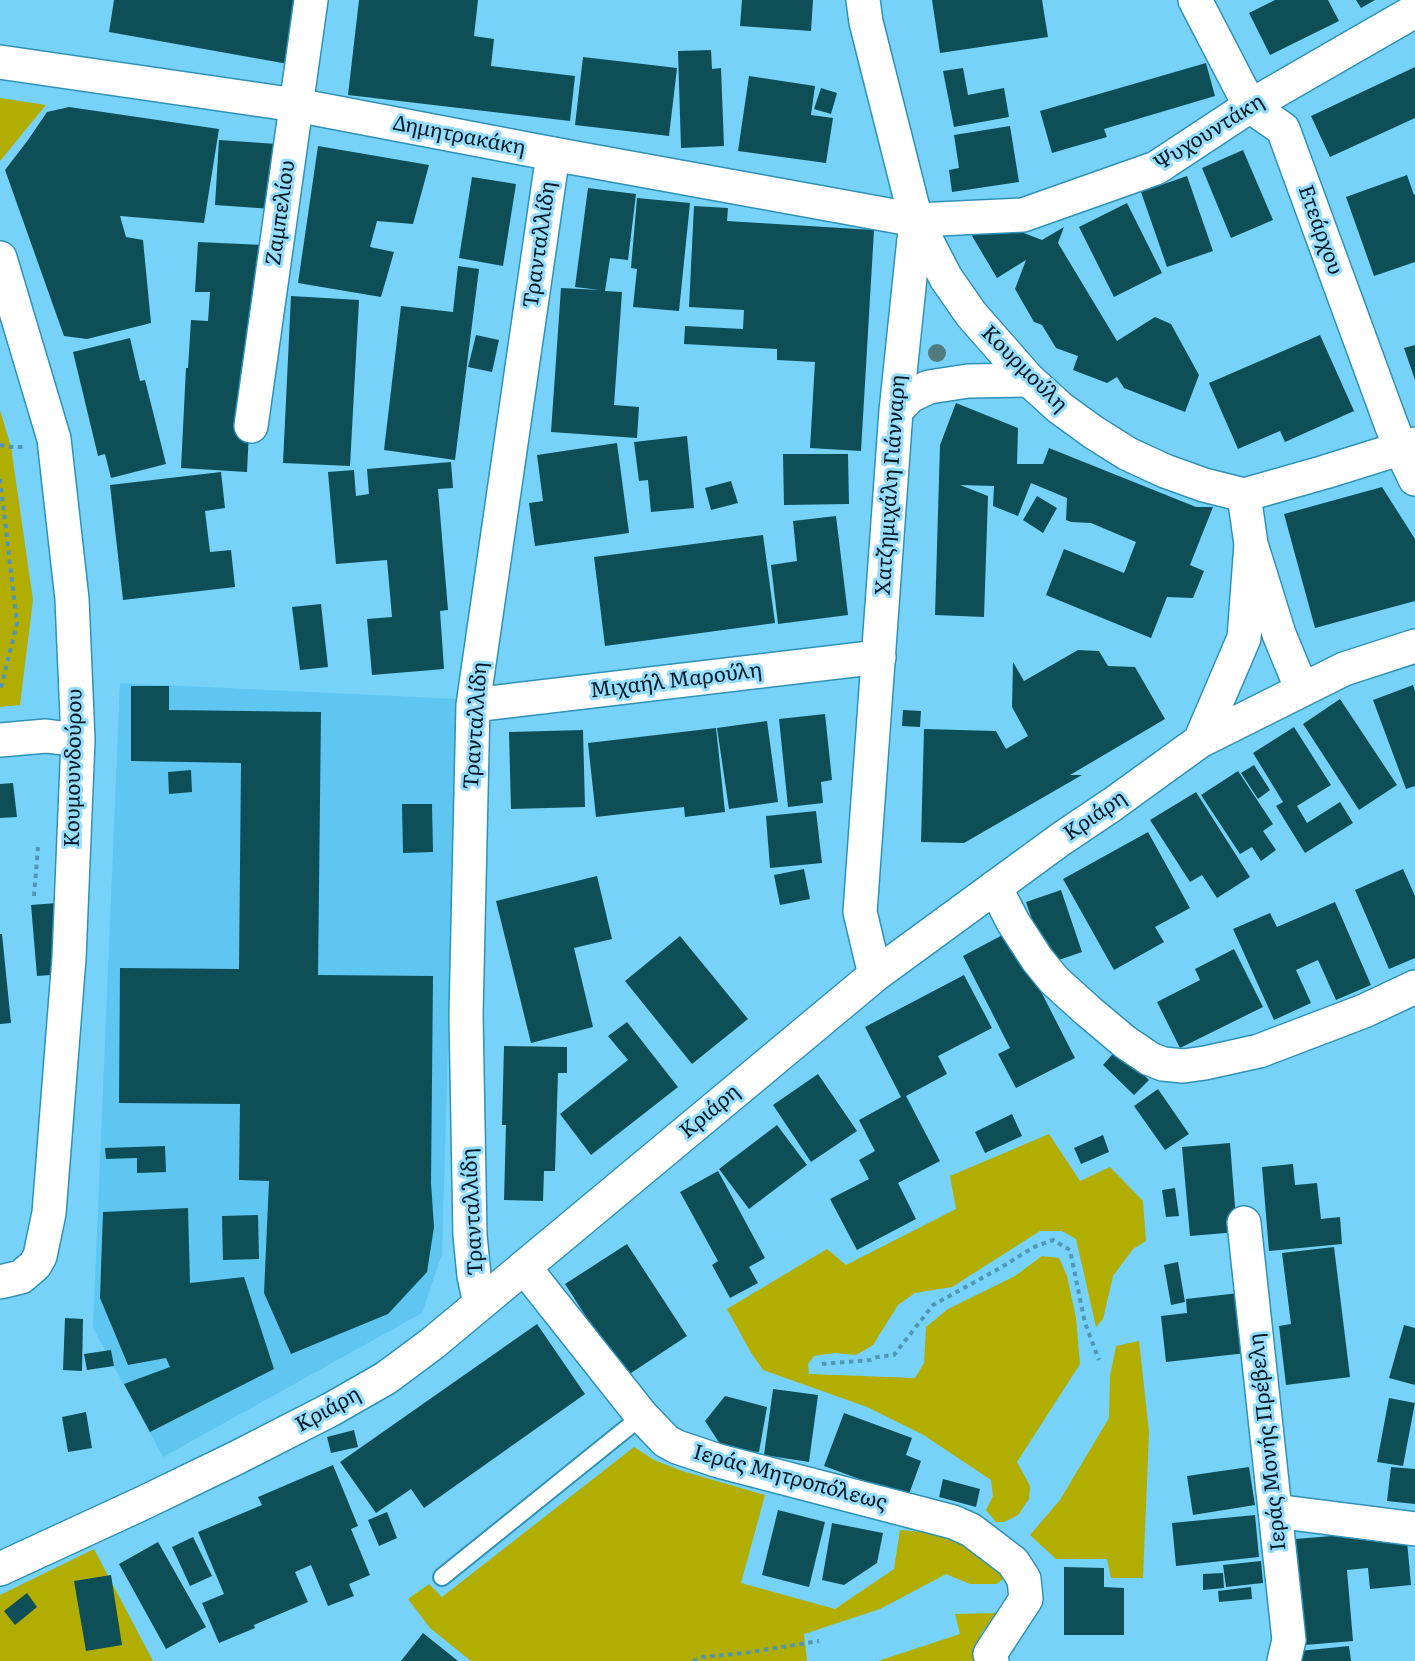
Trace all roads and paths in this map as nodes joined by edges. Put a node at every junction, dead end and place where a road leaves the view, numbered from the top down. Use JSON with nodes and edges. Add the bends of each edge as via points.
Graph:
{"nodes":[{"id":1,"x":311,"y":0,"type":"edge"},
{"id":2,"x":863,"y":0,"type":"edge"},
{"id":3,"x":1195,"y":0,"type":"edge"},
{"id":4,"x":1415,"y":11,"type":"edge"},
{"id":5,"x":0,"y":62,"type":"edge"},
{"id":6,"x":296,"y":105,"type":"junction"},
{"id":7,"x":1250,"y":106,"type":"junction"},
{"id":8,"x":553,"y":154,"type":"junction"},
{"id":9,"x":916,"y":220,"type":"junction"},
{"id":10,"x":0,"y":258,"type":"edge"},
{"id":11,"x":1029,"y":380,"type":"junction"},
{"id":12,"x":896,"y":411,"type":"junction"},
{"id":13,"x":251,"y":426,"type":"dead end"},
{"id":14,"x":0,"y":445,"type":"edge"},
{"id":15,"x":25,"y":447,"type":"dead end"},
{"id":16,"x":1408,"y":447,"type":"edge"},
{"id":17,"x":0,"y":478,"type":"edge"},
{"id":18,"x":1415,"y":479,"type":"edge"},
{"id":19,"x":1244,"y":495,"type":"junction"},
{"id":20,"x":1251,"y":544,"type":"junction"},
{"id":21,"x":1415,"y":646,"type":"edge"},
{"id":22,"x":879,"y":657,"type":"junction"},
{"id":23,"x":1302,"y":690,"type":"junction"},
{"id":24,"x":0,"y":692,"type":"edge"},
{"id":25,"x":473,"y":705,"type":"junction"},
{"id":26,"x":0,"y":740,"type":"edge"},
{"id":27,"x":78,"y":740,"type":"junction"},
{"id":28,"x":1200,"y":741,"type":"junction"},
{"id":29,"x":995,"y":887,"type":"junction"},
{"id":30,"x":875,"y":975,"type":"junction"},
{"id":31,"x":1415,"y":987,"type":"edge"},
{"id":32,"x":1244,"y":1223,"type":"dead end"},
{"id":33,"x":524,"y":1267,"type":"junction"},
{"id":34,"x":10,"y":1280,"type":"edge"},
{"id":35,"x":480,"y":1303,"type":"junction"},
{"id":36,"x":1099,"y":1360,"type":"dead end"},
{"id":37,"x":822,"y":1364,"type":"dead end"},
{"id":38,"x":642,"y":1416,"type":"junction"},
{"id":39,"x":1275,"y":1511,"type":"junction"},
{"id":40,"x":1415,"y":1529,"type":"edge"},
{"id":41,"x":0,"y":1569,"type":"edge"},
{"id":42,"x":442,"y":1577,"type":"dead end"},
{"id":43,"x":819,"y":1641,"type":"dead end"},
{"id":44,"x":693,"y":1661,"type":"edge"},
{"id":45,"x":992,"y":1661,"type":"edge"},
{"id":46,"x":1284,"y":1661,"type":"edge"}],
"edges":[{"from":1,"to":6,"type":"street","name":"Ζαμπελίου"},
{"from":2,"to":9,"type":"street","name":"Χατζημιχάλη Γιάνναρη"},
{"from":3,"to":7,"type":"street","name":"Ετεάρχου"},
{"from":4,"to":7,"type":"street","name":"Ψυχουντάκη"},
{"from":5,"to":6,"type":"street","name":"Δημητρακάκη"},
{"from":6,"to":8,"type":"street","name":"Δημητρακάκη"},
{"from":6,"to":13,"type":"street","name":"Ζαμπελίου"},
{"from":7,"to":9,"type":"street","name":"Ψυχουντάκη","via":[[1155,168],[1023,215]]},
{"from":7,"to":16,"type":"street","name":"Ετεάρχου","via":[[1283,129]]},
{"from":8,"to":9,"type":"street","name":"Δημητρακάκη"},
{"from":8,"to":25,"type":"street","name":"Τρανταλλίδη"},
{"from":9,"to":11,"type":"street","name":"Κουρμούλη","via":[[946,278],[971,314]]},
{"from":9,"to":12,"type":"street","name":"Χατζημιχάλη Γιάνναρη"},
{"from":10,"to":27,"type":"street","name":"Κουμουνδούρου","via":[[54,440],[72,599]]},
{"from":11,"to":12,"type":"street","via":[[968,381],[928,387],[910,396]]},
{"from":11,"to":19,"type":"street","name":"Κουρμούλη","via":[[1076,420],[1128,454],[1204,485]]},
{"from":12,"to":22,"type":"street","name":"Χατζημιχάλη Γιάνναρη"},
{"from":14,"to":15,"type":"path"},
{"from":16,"to":18,"type":"street","name":"Ετεάρχου"},
{"from":16,"to":19,"type":"street"},
{"from":17,"to":24,"type":"path","via":[[17,622]]},
{"from":19,"to":20,"type":"street"},
{"from":20,"to":23,"type":"street","via":[[1279,634]]},
{"from":20,"to":28,"type":"street","via":[[1244,638]]},
{"from":21,"to":23,"type":"street","name":"Κριάρη","via":[[1344,669]]},
{"from":22,"to":25,"type":"street","name":"Μιχαήλ Μαρούλη"},
{"from":22,"to":30,"type":"street","name":"Χατζημιχάλη Γιάνναρη","via":[[860,912]]},
{"from":23,"to":28,"type":"street","name":"Κριάρη"},
{"from":25,"to":35,"type":"street","name":"Τρανταλλίδη","via":[[466,1015],[470,1235]]},
{"from":26,"to":27,"type":"street","via":[[46,736]]},
{"from":27,"to":34,"type":"street","name":"Κουμουνδούρου","via":[[69,958],[49,1213],[35,1265]]},
{"from":28,"to":29,"type":"street","name":"Κριάρη"},
{"from":29,"to":30,"type":"street","name":"Κριάρη"},
{"from":29,"to":31,"type":"street","via":[[1017,928],[1054,980],[1125,1042],[1163,1064],[1183,1066],[1259,1051]]},
{"from":30,"to":33,"type":"street","name":"Κριάρη"},
{"from":32,"to":39,"type":"street","name":"Ιεράς Μονής Πρέβελη"},
{"from":33,"to":35,"type":"street","name":"Κριάρη"},
{"from":33,"to":38,"type":"street","name":"Ιεράς Μητροπόλεως"},
{"from":35,"to":41,"type":"street","name":"Κριάρη","via":[[406,1364],[330,1410]]},
{"from":36,"to":37,"type":"path","via":[[1085,1323],[1070,1250],[1053,1240],[933,1305],[894,1355]]},
{"from":38,"to":42,"type":"lane"},
{"from":38,"to":45,"type":"street","name":"Ιεράς Μητροπόλεως","via":[[677,1447],[971,1530],[1013,1562],[1024,1579],[1026,1599],[990,1654]]},
{"from":39,"to":40,"type":"street"},
{"from":39,"to":46,"type":"street","name":"Ιεράς Μονής Πρέβελη","via":[[1289,1640]]},
{"from":43,"to":44,"type":"path"}]}
